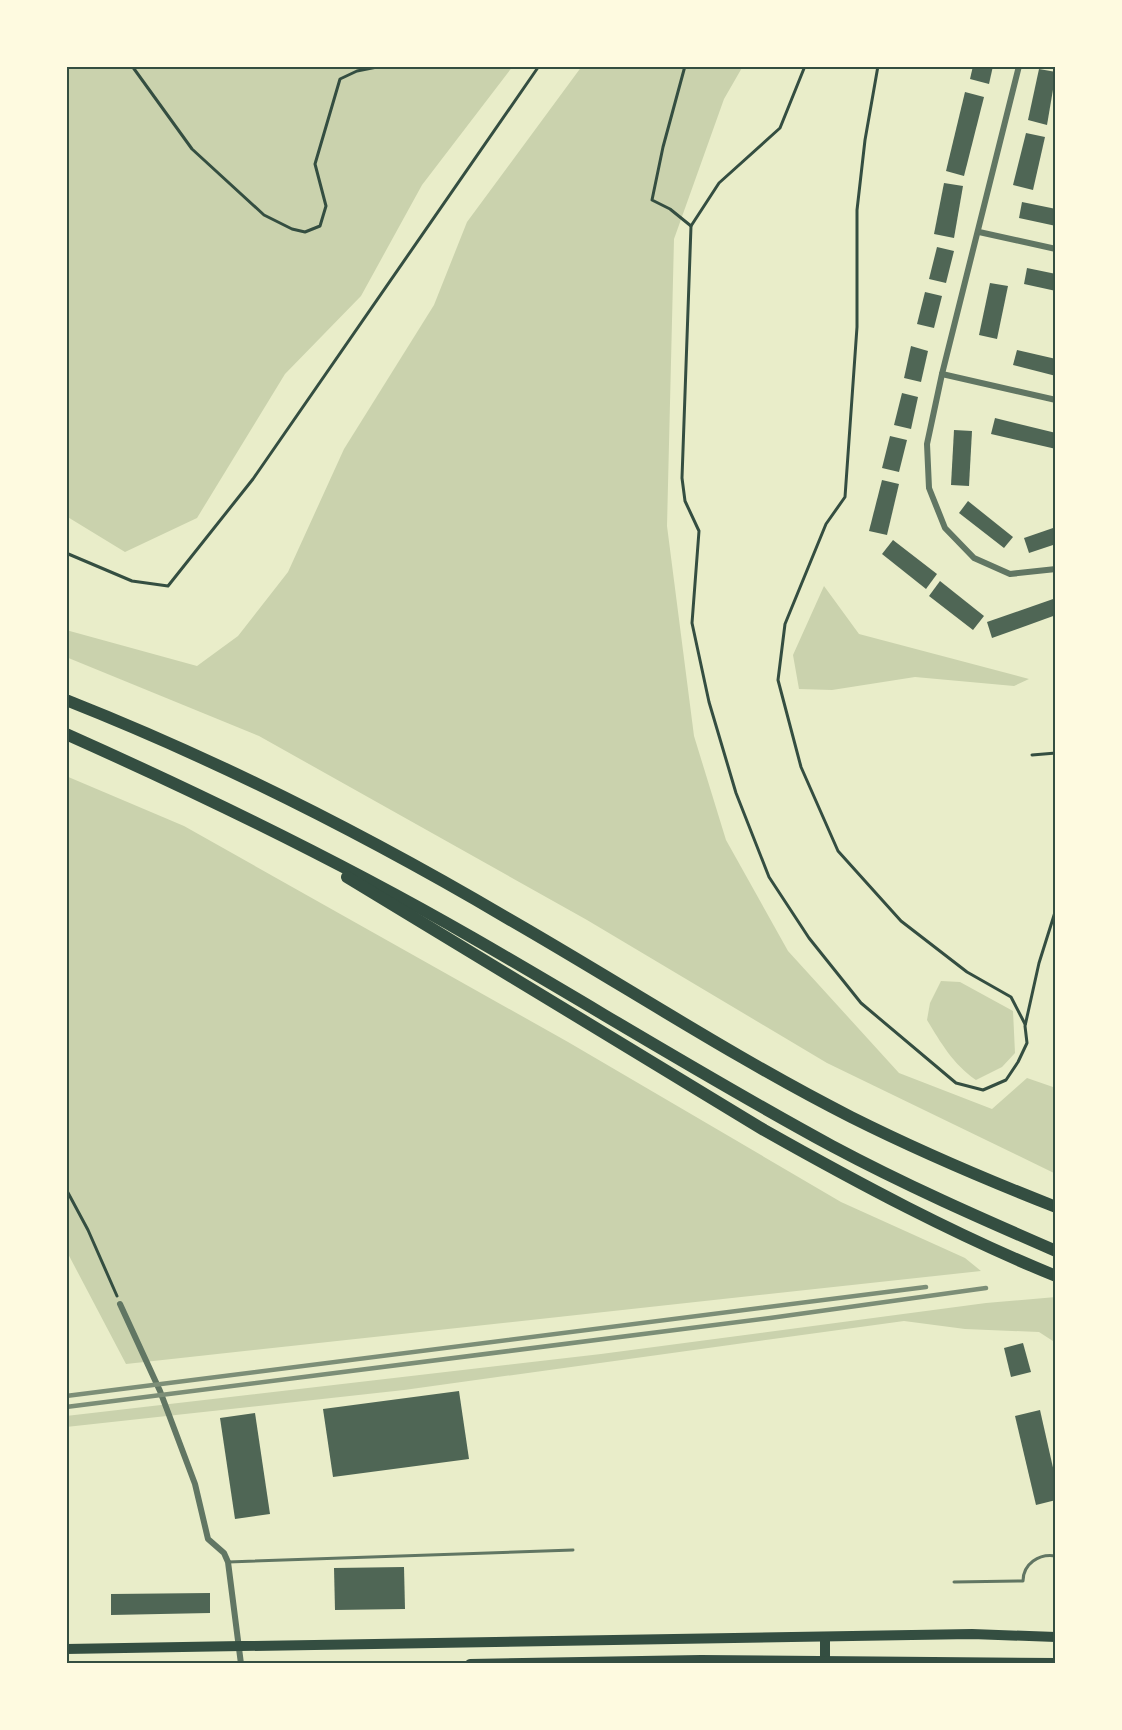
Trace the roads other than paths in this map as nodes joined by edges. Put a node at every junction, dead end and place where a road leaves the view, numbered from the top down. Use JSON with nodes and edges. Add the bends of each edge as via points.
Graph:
{"nodes":[{"id":1,"x":1019,"y":66,"type":"edge"},
{"id":2,"x":979,"y":232,"type":"junction"},
{"id":3,"x":1056,"y":249,"type":"edge"},
{"id":4,"x":942,"y":374,"type":"junction"},
{"id":5,"x":1056,"y":400,"type":"edge"},
{"id":6,"x":1056,"y":569,"type":"edge"},
{"id":7,"x":66,"y":700,"type":"edge"},
{"id":8,"x":66,"y":734,"type":"edge"},
{"id":9,"x":237,"y":812,"type":"junction"},
{"id":10,"x":1056,"y":1207,"type":"edge"},
{"id":11,"x":958,"y":1209,"type":"junction"},
{"id":12,"x":1056,"y":1251,"type":"edge"},
{"id":13,"x":1056,"y":1260,"type":"edge"},
{"id":14,"x":1056,"y":1276,"type":"edge"},
{"id":15,"x":120,"y":1304,"type":"road end"},
{"id":16,"x":573,"y":1550,"type":"dead end"},
{"id":17,"x":1056,"y":1556,"type":"edge"},
{"id":18,"x":228,"y":1562,"type":"junction"},
{"id":19,"x":954,"y":1582,"type":"dead end"},
{"id":20,"x":825,"y":1637,"type":"junction"},
{"id":21,"x":1056,"y":1637,"type":"edge"},
{"id":22,"x":238,"y":1648,"type":"junction"},
{"id":23,"x":66,"y":1650,"type":"edge"},
{"id":24,"x":825,"y":1661,"type":"junction"},
{"id":25,"x":1056,"y":1663,"type":"edge"},
{"id":26,"x":241,"y":1664,"type":"edge"},
{"id":27,"x":470,"y":1664,"type":"edge"}],
"edges":[{"from":1,"to":2,"type":"street"},
{"from":2,"to":3,"type":"street"},
{"from":2,"to":4,"type":"street"},
{"from":4,"to":5,"type":"street"},
{"from":4,"to":6,"type":"street","via":[[927,444],[929,488],[945,528],[974,558],[1010,573]]},
{"from":7,"to":10,"type":"highway","via":[[247,779],[354,834],[505,916],[852,1117]]},
{"from":8,"to":9,"type":"highway"},
{"from":9,"to":11,"type":"highway","via":[[472,938],[814,1136]]},
{"from":9,"to":14,"type":"highway","via":[[764,1131],[982,1244]]},
{"from":11,"to":12,"type":"highway"},
{"from":11,"to":13,"type":"highway"},
{"from":15,"to":18,"type":"street","via":[[160,1391],[195,1484],[208,1539],[224,1552]]},
{"from":16,"to":18,"type":"lane"},
{"from":17,"to":19,"type":"lane","via":[[1030,1562],[1023,1570],[1023,1581]]},
{"from":18,"to":22,"type":"street"},
{"from":20,"to":21,"type":"main road"},
{"from":20,"to":22,"type":"main road"},
{"from":20,"to":24,"type":"main road"},
{"from":22,"to":23,"type":"main road"},
{"from":22,"to":26,"type":"street"},
{"from":24,"to":25,"type":"main road"},
{"from":24,"to":27,"type":"main road"}]}
